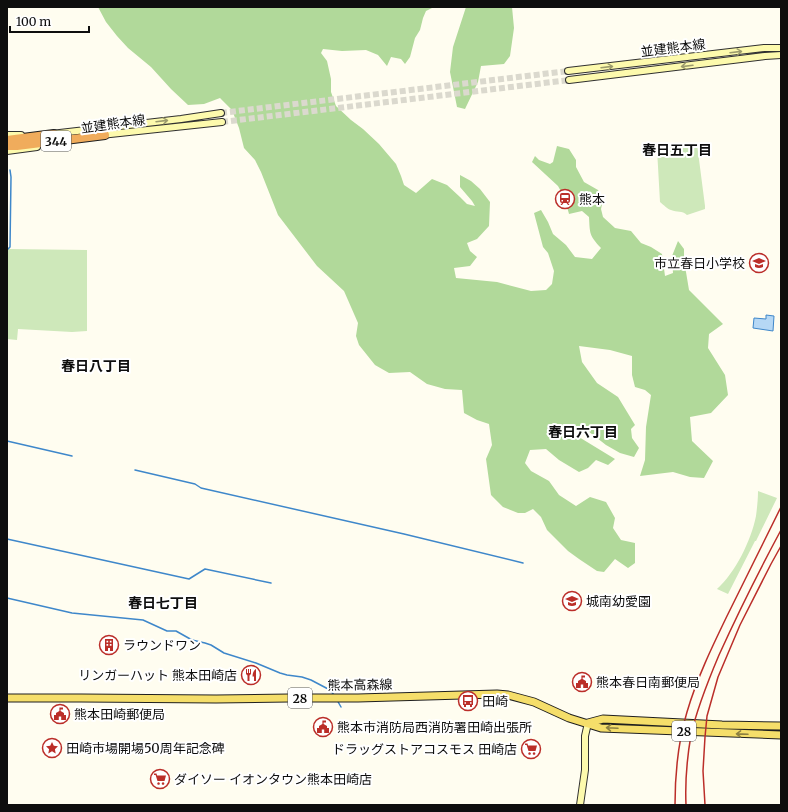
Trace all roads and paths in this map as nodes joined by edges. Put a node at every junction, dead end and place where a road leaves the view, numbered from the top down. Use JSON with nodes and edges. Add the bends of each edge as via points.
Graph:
{"nodes":[{"id":1,"x":781,"y":48,"type":"edge"},
{"id":2,"x":781,"y":55,"type":"edge"},
{"id":3,"x":568,"y":71,"type":"tunnel mouth"},
{"id":4,"x":569,"y":80,"type":"tunnel mouth"},
{"id":5,"x":221,"y":113,"type":"tunnel mouth"},
{"id":6,"x":222,"y":122,"type":"tunnel mouth"},
{"id":7,"x":54,"y":134,"type":"junction"},
{"id":8,"x":7,"y":135,"type":"edge"},
{"id":9,"x":104,"y":135,"type":"junction"},
{"id":10,"x":7,"y":140,"type":"edge"},
{"id":11,"x":7,"y":146,"type":"edge"},
{"id":12,"x":7,"y":151,"type":"edge"},
{"id":13,"x":7,"y":698,"type":"edge"},
{"id":14,"x":588,"y":723,"type":"junction"},
{"id":15,"x":781,"y":726,"type":"edge"},
{"id":16,"x":781,"y":735,"type":"edge"},
{"id":17,"x":580,"y":805,"type":"edge"}],
"edges":[{"from":3,"to":1,"type":"main road","name":"並建熊本線","one_way":true},
{"from":2,"to":4,"type":"main road","name":"並建熊本線","one_way":true},
{"from":7,"to":5,"type":"main road","name":"並建熊本線","one_way":true},
{"from":6,"to":9,"type":"main road","name":"並建熊本線"},
{"from":7,"to":8,"type":"main road","name":"並建熊本線"},
{"from":7,"to":10,"type":"highway","number":"344"},
{"from":9,"to":11,"type":"highway","number":"344"},
{"from":9,"to":12,"type":"main road","name":"並建熊本線"},
{"from":13,"to":14,"type":"main road","name":"熊本高森線","number":"28","via":[[358,698],[497,694],[534,702],[569,718]]},
{"from":14,"to":15,"type":"main road","name":"熊本高森線","number":"28","via":[[604,719]]},
{"from":16,"to":14,"type":"main road","name":"熊本高森線","number":"28","one_way":true,"via":[[601,728]]},
{"from":14,"to":17,"type":"main road"}]}
